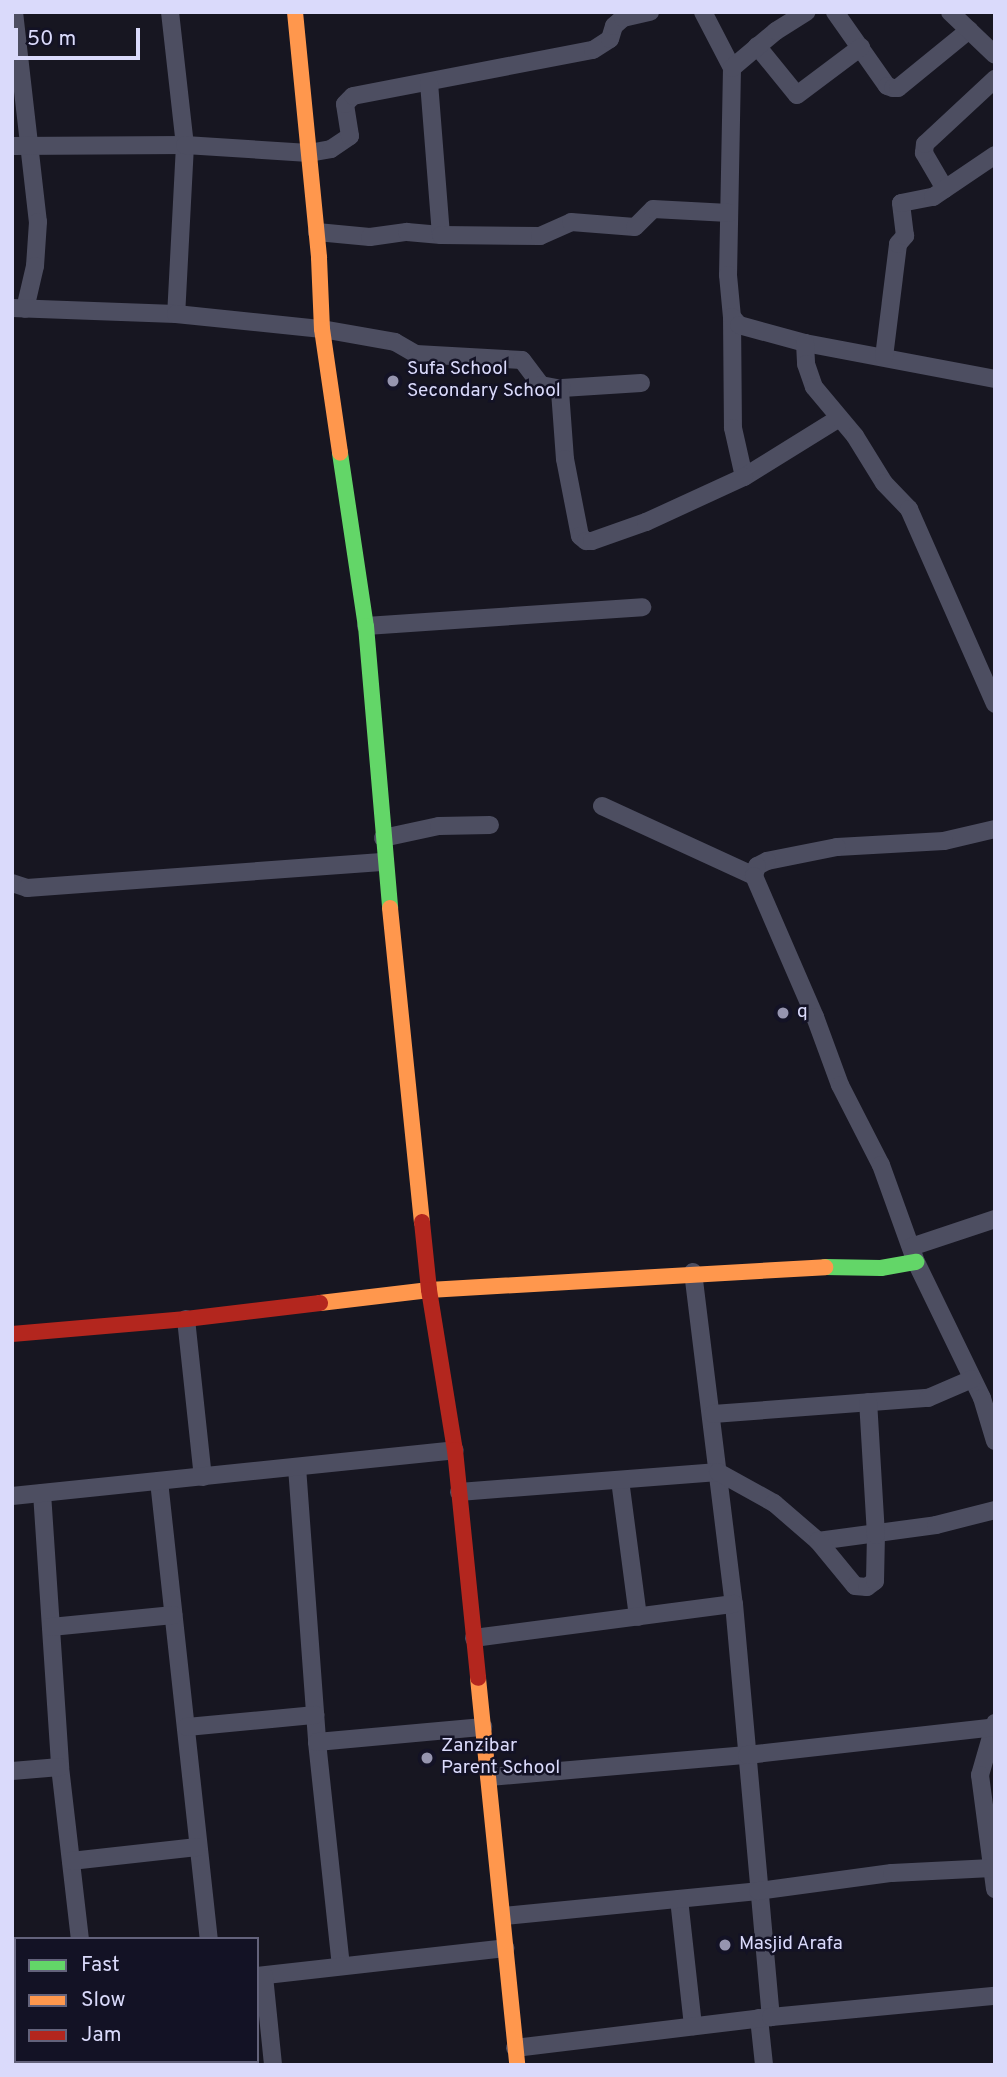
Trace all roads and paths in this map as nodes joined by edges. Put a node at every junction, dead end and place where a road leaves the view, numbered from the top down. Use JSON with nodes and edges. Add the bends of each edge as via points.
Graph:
{"nodes":[{"id":1,"x":14,"y":12,"type":"edge"},
{"id":2,"x":170,"y":12,"type":"edge"},
{"id":3,"x":295,"y":12,"type":"edge"},
{"id":4,"x":650,"y":12,"type":"edge"},
{"id":5,"x":704,"y":12,"type":"edge"},
{"id":6,"x":807,"y":12,"type":"edge"},
{"id":7,"x":835,"y":12,"type":"edge"},
{"id":8,"x":950,"y":12,"type":"edge"},
{"id":9,"x":969,"y":30,"type":"junction"},
{"id":10,"x":757,"y":46,"type":"junction"},
{"id":11,"x":861,"y":47,"type":"junction"},
{"id":12,"x":995,"y":55,"type":"edge"},
{"id":13,"x":732,"y":68,"type":"junction"},
{"id":14,"x":995,"y":79,"type":"edge"},
{"id":15,"x":429,"y":82,"type":"junction"},
{"id":16,"x":185,"y":145,"type":"junction"},
{"id":17,"x":20,"y":147,"type":"edge"},
{"id":18,"x":309,"y":153,"type":"junction"},
{"id":19,"x":995,"y":155,"type":"edge"},
{"id":20,"x":945,"y":189,"type":"junction"},
{"id":21,"x":729,"y":213,"type":"junction"},
{"id":22,"x":317,"y":232,"type":"junction"},
{"id":23,"x":441,"y":235,"type":"junction"},
{"id":24,"x":19,"y":309,"type":"edge"},
{"id":25,"x":176,"y":314,"type":"junction"},
{"id":26,"x":732,"y":317,"type":"junction"},
{"id":27,"x":322,"y":329,"type":"junction"},
{"id":28,"x":805,"y":343,"type":"junction"},
{"id":29,"x":884,"y":357,"type":"junction"},
{"id":30,"x":995,"y":379,"type":"edge"},
{"id":31,"x":641,"y":383,"type":"dead end"},
{"id":32,"x":561,"y":389,"type":"junction"},
{"id":33,"x":839,"y":418,"type":"junction"},
{"id":34,"x":744,"y":477,"type":"junction"},
{"id":35,"x":642,"y":607,"type":"dead end"},
{"id":36,"x":366,"y":626,"type":"junction"},
{"id":37,"x":995,"y":704,"type":"edge"},
{"id":38,"x":602,"y":806,"type":"dead end"},
{"id":39,"x":490,"y":825,"type":"dead end"},
{"id":40,"x":995,"y":829,"type":"edge"},
{"id":41,"x":383,"y":838,"type":"junction"},
{"id":42,"x":385,"y":862,"type":"junction"},
{"id":43,"x":754,"y":876,"type":"junction"},
{"id":44,"x":12,"y":883,"type":"edge"},
{"id":45,"x":995,"y":1219,"type":"edge"},
{"id":46,"x":914,"y":1255,"type":"junction"},
{"id":47,"x":693,"y":1272,"type":"junction"},
{"id":48,"x":429,"y":1290,"type":"junction"},
{"id":49,"x":186,"y":1320,"type":"junction"},
{"id":50,"x":12,"y":1334,"type":"edge"},
{"id":51,"x":972,"y":1379,"type":"junction"},
{"id":52,"x":867,"y":1402,"type":"junction"},
{"id":53,"x":713,"y":1415,"type":"junction"},
{"id":54,"x":995,"y":1441,"type":"edge"},
{"id":55,"x":455,"y":1450,"type":"junction"},
{"id":56,"x":297,"y":1467,"type":"junction"},
{"id":57,"x":718,"y":1472,"type":"junction"},
{"id":58,"x":203,"y":1477,"type":"junction"},
{"id":59,"x":620,"y":1480,"type":"junction"},
{"id":60,"x":159,"y":1482,"type":"junction"},
{"id":61,"x":459,"y":1492,"type":"junction"},
{"id":62,"x":42,"y":1493,"type":"junction"},
{"id":63,"x":12,"y":1496,"type":"edge"},
{"id":64,"x":995,"y":1510,"type":"edge"},
{"id":65,"x":876,"y":1535,"type":"junction"},
{"id":66,"x":817,"y":1541,"type":"junction"},
{"id":67,"x":734,"y":1604,"type":"junction"},
{"id":68,"x":173,"y":1615,"type":"junction"},
{"id":69,"x":638,"y":1617,"type":"junction"},
{"id":70,"x":51,"y":1627,"type":"junction"},
{"id":71,"x":474,"y":1638,"type":"junction"},
{"id":72,"x":314,"y":1715,"type":"junction"},
{"id":73,"x":994,"y":1725,"type":"edge"},
{"id":74,"x":187,"y":1727,"type":"junction"},
{"id":75,"x":483,"y":1727,"type":"junction"},
{"id":76,"x":317,"y":1742,"type":"junction"},
{"id":77,"x":747,"y":1755,"type":"junction"},
{"id":78,"x":60,"y":1767,"type":"junction"},
{"id":79,"x":12,"y":1770,"type":"edge"},
{"id":80,"x":489,"y":1777,"type":"junction"},
{"id":81,"x":197,"y":1847,"type":"junction"},
{"id":82,"x":71,"y":1861,"type":"junction"},
{"id":83,"x":992,"y":1868,"type":"junction"},
{"id":84,"x":995,"y":1889,"type":"edge"},
{"id":85,"x":758,"y":1891,"type":"junction"},
{"id":86,"x":679,"y":1899,"type":"junction"},
{"id":87,"x":504,"y":1916,"type":"junction"},
{"id":88,"x":80,"y":1937,"type":"edge"},
{"id":89,"x":209,"y":1937,"type":"edge"},
{"id":90,"x":505,"y":1948,"type":"junction"},
{"id":91,"x":341,"y":1966,"type":"junction"},
{"id":92,"x":260,"y":1976,"type":"edge"},
{"id":93,"x":995,"y":1996,"type":"edge"},
{"id":94,"x":765,"y":2017,"type":"junction"},
{"id":95,"x":693,"y":2026,"type":"junction"},
{"id":96,"x":516,"y":2057,"type":"edge"},
{"id":97,"x":273,"y":2065,"type":"edge"},
{"id":98,"x":764,"y":2065,"type":"edge"}],
"edges":[{"from":1,"to":17,"type":"street"},
{"from":2,"to":16,"type":"street"},
{"from":3,"to":18,"type":"street"},
{"from":4,"to":15,"type":"street","via":[[623,18],[610,39],[593,50]]},
{"from":5,"to":13,"type":"street"},
{"from":6,"to":10,"type":"street"},
{"from":7,"to":11,"type":"street"},
{"from":8,"to":9,"type":"street"},
{"from":9,"to":11,"type":"street","via":[[898,88],[887,86]]},
{"from":9,"to":12,"type":"street"},
{"from":10,"to":11,"type":"street","via":[[797,96]]},
{"from":10,"to":13,"type":"street"},
{"from":13,"to":21,"type":"street"},
{"from":14,"to":20,"type":"street","via":[[925,144],[924,153]]},
{"from":15,"to":18,"type":"street","via":[[353,96],[345,104],[350,136],[331,149]]},
{"from":15,"to":23,"type":"street"},
{"from":16,"to":17,"type":"street"},
{"from":16,"to":18,"type":"street"},
{"from":16,"to":25,"type":"street"},
{"from":17,"to":24,"type":"street","via":[[38,222],[35,266]]},
{"from":18,"to":22,"type":"street"},
{"from":19,"to":20,"type":"street"},
{"from":20,"to":29,"type":"street","via":[[929,198],[901,203],[905,236],[898,244]]},
{"from":21,"to":23,"type":"street","via":[[653,209],[635,228],[571,222],[540,236]]},
{"from":21,"to":26,"type":"street"},
{"from":22,"to":23,"type":"street","via":[[370,237],[407,232]]},
{"from":22,"to":27,"type":"street"},
{"from":24,"to":25,"type":"street"},
{"from":25,"to":27,"type":"street"},
{"from":26,"to":28,"type":"street","via":[[739,325]]},
{"from":26,"to":34,"type":"street","via":[[733,428]]},
{"from":27,"to":32,"type":"street","via":[[395,342],[416,354],[522,360],[541,385]]},
{"from":27,"to":36,"type":"street"},
{"from":28,"to":29,"type":"street"},
{"from":28,"to":33,"type":"street","via":[[814,387]]},
{"from":29,"to":30,"type":"street"},
{"from":31,"to":32,"type":"street"},
{"from":32,"to":34,"type":"street","via":[[565,459],[580,536],[586,541],[646,522]]},
{"from":33,"to":34,"type":"street"},
{"from":33,"to":37,"type":"street","via":[[884,483],[909,509]]},
{"from":35,"to":36,"type":"street"},
{"from":36,"to":41,"type":"street"},
{"from":38,"to":43,"type":"street"},
{"from":39,"to":41,"type":"street","via":[[439,826]]},
{"from":40,"to":43,"type":"street","via":[[944,841],[837,847],[767,860],[757,866]]},
{"from":41,"to":42,"type":"street"},
{"from":42,"to":44,"type":"street","via":[[27,888]]},
{"from":42,"to":48,"type":"street"},
{"from":43,"to":46,"type":"street","via":[[840,1085],[881,1165]]},
{"from":45,"to":46,"type":"street"},
{"from":46,"to":47,"type":"street","via":[[881,1268],[799,1266]]},
{"from":46,"to":51,"type":"street"},
{"from":47,"to":48,"type":"street"},
{"from":47,"to":53,"type":"street"},
{"from":48,"to":49,"type":"street"},
{"from":48,"to":55,"type":"street"},
{"from":49,"to":50,"type":"street"},
{"from":49,"to":58,"type":"street"},
{"from":51,"to":52,"type":"street","via":[[928,1398]]},
{"from":51,"to":54,"type":"street"},
{"from":52,"to":53,"type":"street"},
{"from":52,"to":65,"type":"street"},
{"from":53,"to":57,"type":"street"},
{"from":55,"to":56,"type":"street"},
{"from":55,"to":61,"type":"street"},
{"from":56,"to":58,"type":"street"},
{"from":56,"to":72,"type":"street"},
{"from":57,"to":59,"type":"street"},
{"from":57,"to":66,"type":"street","via":[[774,1503]]},
{"from":57,"to":67,"type":"street"},
{"from":58,"to":60,"type":"street"},
{"from":59,"to":61,"type":"street"},
{"from":59,"to":69,"type":"street"},
{"from":60,"to":62,"type":"street"},
{"from":60,"to":68,"type":"street"},
{"from":61,"to":71,"type":"street"},
{"from":62,"to":63,"type":"street"},
{"from":62,"to":70,"type":"street"},
{"from":64,"to":65,"type":"street"},
{"from":65,"to":66,"type":"street"},
{"from":65,"to":66,"type":"street","via":[[875,1581],[867,1587],[855,1586]]},
{"from":67,"to":69,"type":"street"},
{"from":67,"to":77,"type":"street"},
{"from":68,"to":70,"type":"street"},
{"from":68,"to":74,"type":"street"},
{"from":69,"to":71,"type":"street"},
{"from":70,"to":78,"type":"street"},
{"from":71,"to":75,"type":"street"},
{"from":72,"to":74,"type":"street"},
{"from":72,"to":76,"type":"street"},
{"from":73,"to":77,"type":"street"},
{"from":73,"to":83,"type":"street","via":[[980,1775]]},
{"from":74,"to":81,"type":"street"},
{"from":75,"to":76,"type":"street"},
{"from":75,"to":80,"type":"street"},
{"from":76,"to":91,"type":"street"},
{"from":77,"to":80,"type":"street"},
{"from":77,"to":85,"type":"street"},
{"from":78,"to":79,"type":"street"},
{"from":78,"to":82,"type":"street"},
{"from":80,"to":87,"type":"street"},
{"from":81,"to":82,"type":"street"},
{"from":81,"to":89,"type":"street"},
{"from":82,"to":88,"type":"street"},
{"from":83,"to":84,"type":"street"},
{"from":83,"to":85,"type":"street","via":[[892,1873]]},
{"from":85,"to":86,"type":"street"},
{"from":85,"to":94,"type":"street"},
{"from":86,"to":87,"type":"street"},
{"from":86,"to":95,"type":"street"},
{"from":87,"to":90,"type":"street"},
{"from":90,"to":91,"type":"street"},
{"from":90,"to":96,"type":"street"},
{"from":91,"to":92,"type":"street"},
{"from":92,"to":97,"type":"street"},
{"from":93,"to":94,"type":"street"},
{"from":94,"to":95,"type":"street"},
{"from":94,"to":98,"type":"street"},
{"from":95,"to":96,"type":"street"}]}
